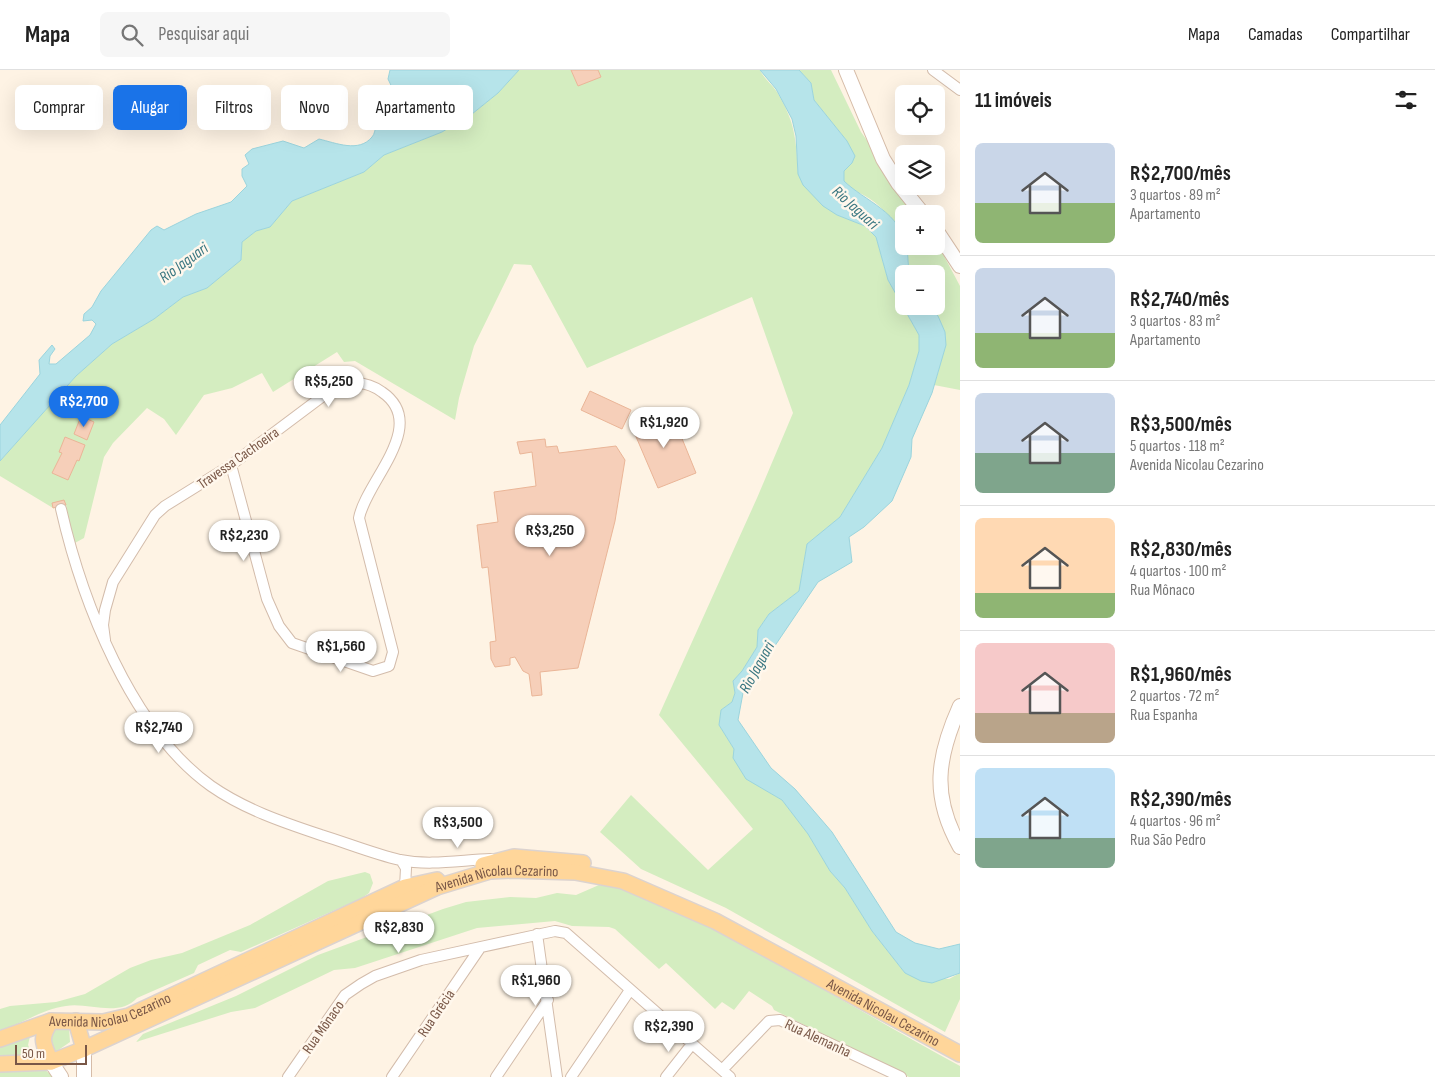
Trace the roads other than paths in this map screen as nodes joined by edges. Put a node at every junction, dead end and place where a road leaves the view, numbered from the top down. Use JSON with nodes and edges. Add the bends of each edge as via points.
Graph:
{"nodes":[{"id":1,"x":846,"y":70,"type":"edge"},
{"id":2,"x":933,"y":70,"type":"edge"},
{"id":3,"x":960,"y":90,"type":"edge"},
{"id":4,"x":916,"y":205,"type":"edge"},
{"id":5,"x":945,"y":244,"type":"edge"},
{"id":6,"x":960,"y":266,"type":"edge"},
{"id":7,"x":231,"y":465,"type":"junction"},
{"id":8,"x":61,"y":508,"type":"dead end"},
{"id":9,"x":105,"y":640,"type":"junction"},
{"id":10,"x":960,"y":706,"type":"edge"},
{"id":11,"x":960,"y":847,"type":"edge"},
{"id":12,"x":514,"y":858,"type":"junction"},
{"id":13,"x":401,"y":860,"type":"junction"},
{"id":14,"x":405,"y":888,"type":"junction"},
{"id":15,"x":537,"y":934,"type":"junction"},
{"id":16,"x":480,"y":948,"type":"junction"},
{"id":17,"x":630,"y":990,"type":"junction"},
{"id":18,"x":548,"y":1000,"type":"junction"},
{"id":19,"x":51,"y":1021,"type":"junction"},
{"id":20,"x":76,"y":1021,"type":"junction"},
{"id":21,"x":0,"y":1039,"type":"edge"},
{"id":22,"x":960,"y":1043,"type":"edge"},
{"id":23,"x":692,"y":1044,"type":"junction"},
{"id":24,"x":84,"y":1049,"type":"junction"},
{"id":25,"x":960,"y":1054,"type":"edge"},
{"id":26,"x":51,"y":1062,"type":"junction"},
{"id":27,"x":0,"y":1064,"type":"edge"},
{"id":28,"x":726,"y":1074,"type":"edge"},
{"id":29,"x":61,"y":1077,"type":"edge"},
{"id":30,"x":84,"y":1077,"type":"edge"},
{"id":31,"x":288,"y":1077,"type":"edge"},
{"id":32,"x":392,"y":1077,"type":"edge"},
{"id":33,"x":496,"y":1077,"type":"edge"},
{"id":34,"x":557,"y":1077,"type":"edge"},
{"id":35,"x":571,"y":1077,"type":"edge"},
{"id":36,"x":666,"y":1077,"type":"edge"},
{"id":37,"x":901,"y":1077,"type":"edge"}],
"edges":[{"from":1,"to":4,"type":"main road","via":[[883,159]]},
{"from":2,"to":3,"type":"street"},
{"from":5,"to":6,"type":"main road"},
{"from":7,"to":7,"type":"street","name":"Travessa Cachoeira","via":[[335,388],[359,382],[376,387],[392,398],[398,412],[397,442],[362,505],[359,518],[393,652],[389,666],[373,671],[292,643],[279,626],[267,599]]},
{"from":7,"to":9,"type":"street","name":"Travessa Cachoeira","via":[[165,506],[147,525],[113,582],[103,624]]},
{"from":8,"to":9,"type":"street","via":[[86,597]]},
{"from":9,"to":13,"type":"street","via":[[144,716],[175,753],[210,785],[265,816]]},
{"from":10,"to":11,"type":"main road","via":[[939,771],[939,785],[948,820]]},
{"from":12,"to":13,"type":"street","via":[[451,863]]},
{"from":12,"to":14,"type":"main road","name":"Avenida Nicolau Cezarino","via":[[486,863]]},
{"from":12,"to":22,"type":"main road","name":"Avenida Nicolau Cezarino","via":[[548,858],[622,871],[720,914]]},
{"from":13,"to":14,"type":"street","via":[[406,868]]},
{"from":14,"to":20,"type":"main road","name":"Avenida Nicolau Cezarino","via":[[120,1020]]},
{"from":15,"to":16,"type":"street","name":"Rua Mônaco"},
{"from":15,"to":17,"type":"street","name":"Rua Mônaco","via":[[566,932]]},
{"from":15,"to":18,"type":"street"},
{"from":16,"to":31,"type":"street","name":"Rua Mônaco","via":[[421,960],[361,984],[346,995]]},
{"from":16,"to":32,"type":"street","name":"Rua Grécia"},
{"from":17,"to":23,"type":"street"},
{"from":17,"to":35,"type":"street"},
{"from":18,"to":33,"type":"street"},
{"from":18,"to":34,"type":"street"},
{"from":19,"to":20,"type":"main road","name":"Avenida Nicolau Cezarino"},
{"from":19,"to":21,"type":"main road","name":"Avenida Nicolau Cezarino"},
{"from":19,"to":26,"type":"main road","via":[[43,1032],[42,1041]]},
{"from":20,"to":24,"type":"main road"},
{"from":23,"to":28,"type":"street"},
{"from":23,"to":36,"type":"street"},
{"from":24,"to":25,"type":"main road","name":"Avenida Nicolau Cezarino","via":[[437,887],[490,871],[540,870],[623,881],[664,898],[715,921]]},
{"from":24,"to":26,"type":"main road","name":"Avenida Nicolau Cezarino"},
{"from":24,"to":30,"type":"main road"},
{"from":26,"to":27,"type":"main road","name":"Avenida Nicolau Cezarino"},
{"from":26,"to":29,"type":"main road"},
{"from":28,"to":37,"type":"street","name":"Rua Alemanha","via":[[774,1019]]}]}
